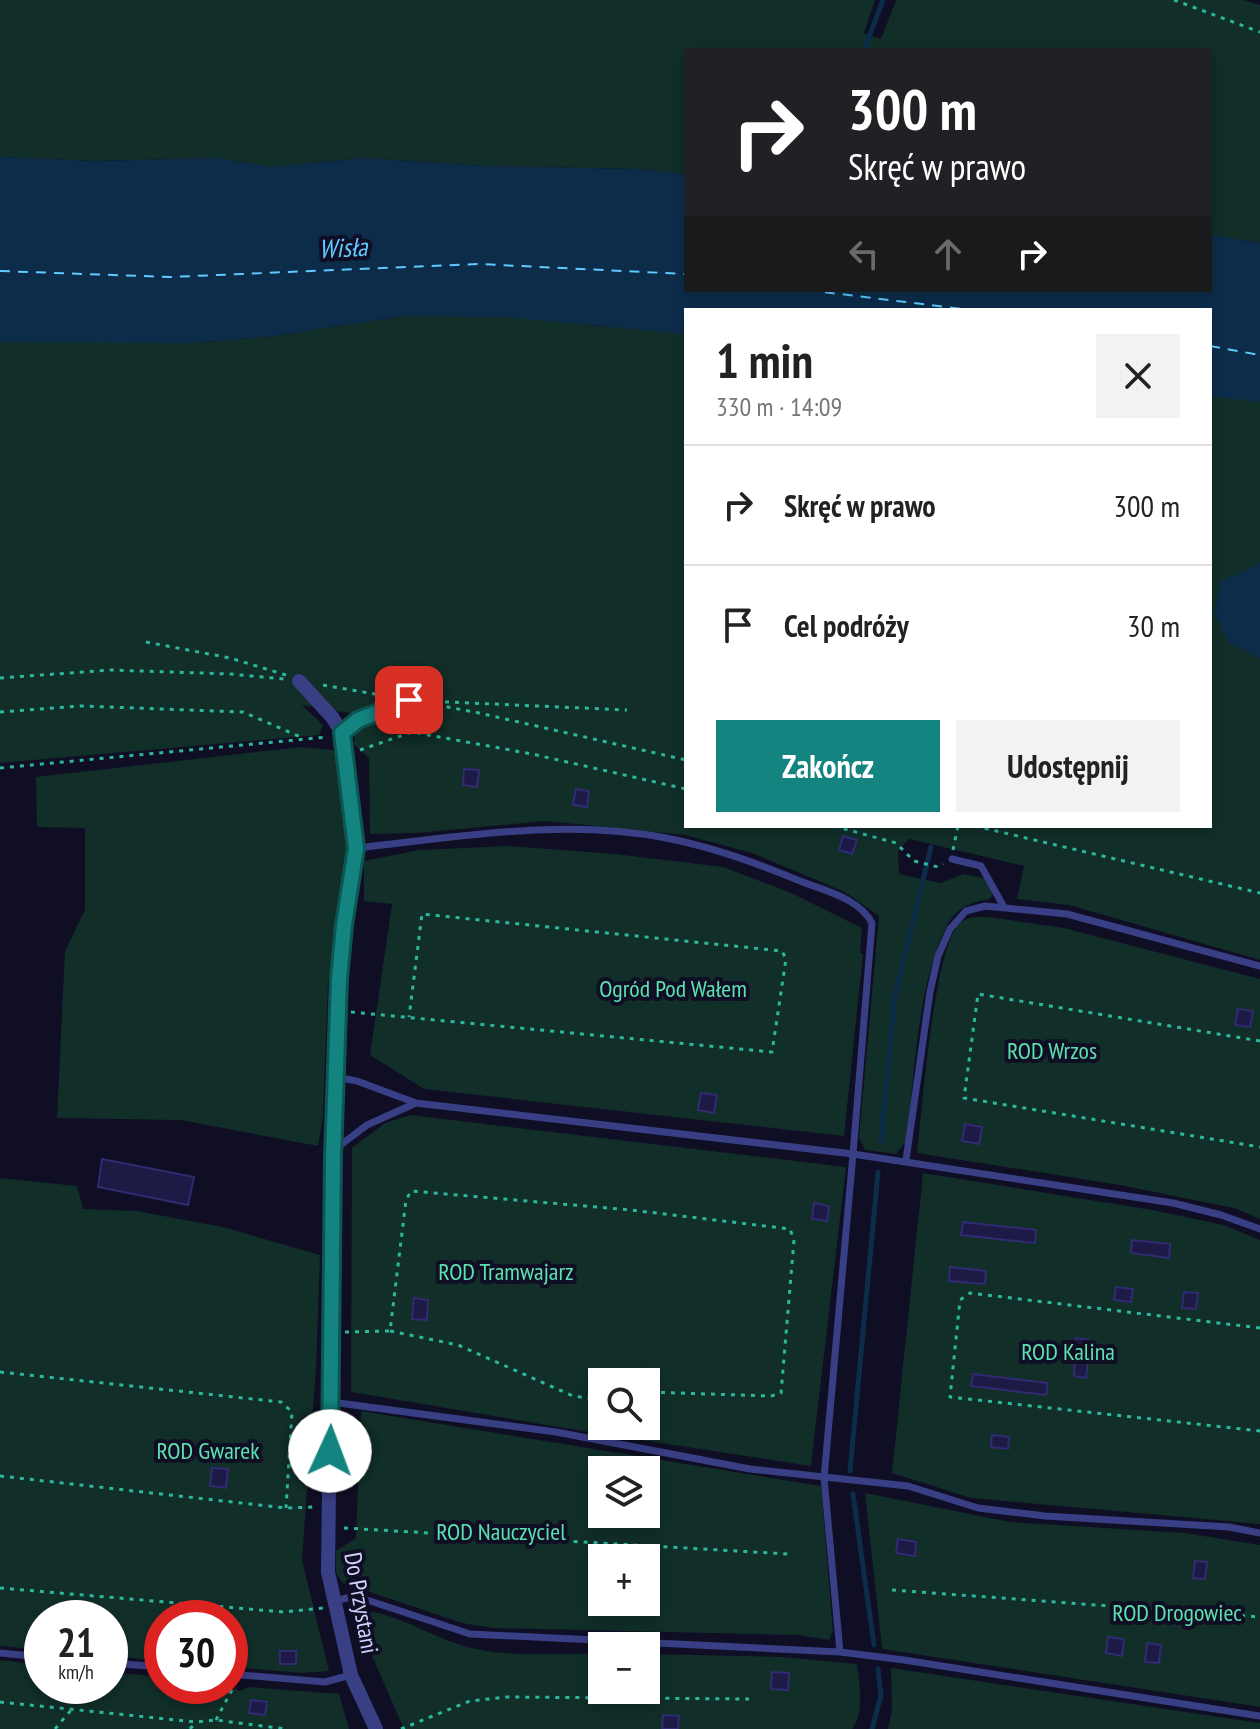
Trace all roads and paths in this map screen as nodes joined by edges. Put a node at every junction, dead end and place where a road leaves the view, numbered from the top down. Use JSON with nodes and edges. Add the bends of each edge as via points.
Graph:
{"nodes":[{"id":1,"x":1174,"y":0,"type":"edge"},
{"id":2,"x":1260,"y":32,"type":"edge"},
{"id":3,"x":146,"y":642,"type":"dead end"},
{"id":4,"x":0,"y":678,"type":"edge"},
{"id":5,"x":299,"y":681,"type":"junction"},
{"id":6,"x":409,"y":700,"type":"junction"},
{"id":7,"x":627,"y":710,"type":"dead end"},
{"id":8,"x":0,"y":712,"type":"edge"},
{"id":9,"x":342,"y":733,"type":"junction"},
{"id":10,"x":306,"y":740,"type":"junction"},
{"id":11,"x":345,"y":756,"type":"junction"},
{"id":12,"x":684,"y":760,"type":"edge"},
{"id":13,"x":0,"y":768,"type":"edge"},
{"id":14,"x":684,"y":789,"type":"edge"},
{"id":15,"x":841,"y":828,"type":"edge"},
{"id":16,"x":958,"y":828,"type":"edge"},
{"id":17,"x":984,"y":828,"type":"edge"},
{"id":18,"x":356,"y":848,"type":"junction"},
{"id":19,"x":953,"y":849,"type":"dead end"},
{"id":20,"x":952,"y":859,"type":"dead end"},
{"id":21,"x":938,"y":867,"type":"dead end"},
{"id":22,"x":1260,"y":893,"type":"edge"},
{"id":23,"x":1004,"y":907,"type":"junction"},
{"id":24,"x":1260,"y":966,"type":"edge"},
{"id":25,"x":338,"y":1011,"type":"junction"},
{"id":26,"x":409,"y":1017,"type":"junction"},
{"id":27,"x":1260,"y":1041,"type":"edge"},
{"id":28,"x":336,"y":1077,"type":"junction"},
{"id":29,"x":416,"y":1103,"type":"junction"},
{"id":30,"x":1260,"y":1147,"type":"edge"},
{"id":31,"x":333,"y":1150,"type":"junction"},
{"id":32,"x":853,"y":1154,"type":"junction"},
{"id":33,"x":906,"y":1160,"type":"junction"},
{"id":34,"x":1260,"y":1229,"type":"edge"},
{"id":35,"x":1260,"y":1328,"type":"edge"},
{"id":36,"x":351,"y":1331,"type":"dead end"},
{"id":37,"x":390,"y":1331,"type":"junction"},
{"id":38,"x":0,"y":1372,"type":"edge"},
{"id":39,"x":660,"y":1392,"type":"edge"},
{"id":40,"x":588,"y":1396,"type":"edge"},
{"id":41,"x":331,"y":1402,"type":"junction"},
{"id":42,"x":1260,"y":1431,"type":"edge"},
{"id":43,"x":0,"y":1476,"type":"edge"},
{"id":44,"x":824,"y":1478,"type":"junction"},
{"id":45,"x":306,"y":1507,"type":"dead end"},
{"id":46,"x":286,"y":1508,"type":"junction"},
{"id":47,"x":356,"y":1529,"type":"dead end"},
{"id":48,"x":1260,"y":1533,"type":"edge"},
{"id":49,"x":788,"y":1554,"type":"dead end"},
{"id":50,"x":0,"y":1588,"type":"edge"},
{"id":51,"x":892,"y":1590,"type":"dead end"},
{"id":52,"x":333,"y":1601,"type":"junction"},
{"id":53,"x":314,"y":1610,"type":"dead end"},
{"id":54,"x":1260,"y":1617,"type":"edge"},
{"id":55,"x":840,"y":1652,"type":"junction"},
{"id":56,"x":0,"y":1653,"type":"edge"},
{"id":57,"x":24,"y":1655,"type":"edge"},
{"id":58,"x":351,"y":1675,"type":"junction"},
{"id":59,"x":248,"y":1676,"type":"edge"},
{"id":60,"x":749,"y":1699,"type":"dead end"},
{"id":61,"x":0,"y":1702,"type":"edge"},
{"id":62,"x":224,"y":1704,"type":"edge"},
{"id":63,"x":72,"y":1709,"type":"junction"},
{"id":64,"x":1260,"y":1716,"type":"edge"},
{"id":65,"x":216,"y":1720,"type":"junction"},
{"id":66,"x":196,"y":1722,"type":"junction"},
{"id":67,"x":55,"y":1729,"type":"edge"},
{"id":68,"x":190,"y":1729,"type":"edge"},
{"id":69,"x":286,"y":1729,"type":"edge"},
{"id":70,"x":376,"y":1729,"type":"edge"},
{"id":71,"x":401,"y":1729,"type":"edge"}],
"edges":[{"from":1,"to":2,"type":"path"},
{"from":3,"to":5,"type":"path","via":[[275,669]]},
{"from":4,"to":5,"type":"path","via":[[111,670]]},
{"from":5,"to":6,"type":"path"},
{"from":5,"to":9,"type":"street"},
{"from":6,"to":7,"type":"path"},
{"from":6,"to":9,"type":"lane","via":[[358,720]]},
{"from":6,"to":12,"type":"path"},
{"from":8,"to":10,"type":"path","via":[[81,706],[243,712]]},
{"from":9,"to":10,"type":"path"},
{"from":9,"to":11,"type":"street","name":"Do Przystani"},
{"from":10,"to":13,"type":"path"},
{"from":11,"to":14,"type":"path","via":[[412,732]]},
{"from":11,"to":18,"type":"street","name":"Do Przystani"},
{"from":15,"to":21,"type":"path","via":[[896,843],[914,861]]},
{"from":16,"to":19,"type":"path"},
{"from":17,"to":22,"type":"path"},
{"from":18,"to":25,"type":"street","name":"Do Przystani"},
{"from":18,"to":32,"type":"lane","via":[[534,830],[664,837],[753,861],[847,900],[872,923]]},
{"from":20,"to":23,"type":"lane","via":[[981,866]]},
{"from":23,"to":24,"type":"lane","via":[[1067,914]]},
{"from":23,"to":33,"type":"lane","via":[[966,911],[950,929],[938,956]]},
{"from":25,"to":26,"type":"path"},
{"from":25,"to":28,"type":"street","name":"Do Przystani"},
{"from":26,"to":26,"type":"path","via":[[422,914],[782,951],[786,959],[772,1052]]},
{"from":27,"to":30,"type":"path","via":[[978,994],[964,1098]]},
{"from":28,"to":29,"type":"lane"},
{"from":28,"to":31,"type":"street","name":"Do Przystani"},
{"from":29,"to":31,"type":"lane","via":[[367,1125]]},
{"from":29,"to":32,"type":"lane"},
{"from":31,"to":41,"type":"street","name":"Do Przystani"},
{"from":32,"to":33,"type":"lane"},
{"from":32,"to":44,"type":"lane"},
{"from":33,"to":34,"type":"lane","via":[[1173,1203]]},
{"from":35,"to":42,"type":"path","via":[[970,1293],[960,1300],[950,1397]]},
{"from":36,"to":37,"type":"path"},
{"from":37,"to":39,"type":"path","via":[[411,1191],[790,1229],[794,1240],[781,1393]]},
{"from":37,"to":40,"type":"path","via":[[458,1345],[573,1396]]},
{"from":38,"to":46,"type":"path","via":[[281,1402],[292,1412]]},
{"from":41,"to":44,"type":"lane","via":[[556,1432]]},
{"from":41,"to":52,"type":"street","name":"Do Przystani","via":[[328,1572]]},
{"from":43,"to":46,"type":"path"},
{"from":44,"to":48,"type":"lane","via":[[908,1486],[978,1508]]},
{"from":44,"to":55,"type":"lane"},
{"from":45,"to":46,"type":"path"},
{"from":47,"to":49,"type":"path"},
{"from":50,"to":53,"type":"path","via":[[284,1612]]},
{"from":51,"to":54,"type":"path"},
{"from":52,"to":55,"type":"lane","via":[[355,1596],[470,1634]]},
{"from":52,"to":58,"type":"street","name":"Do Przystani"},
{"from":55,"to":64,"type":"lane"},
{"from":56,"to":57,"type":"lane"},
{"from":58,"to":59,"type":"lane","via":[[325,1682]]},
{"from":58,"to":70,"type":"street","name":"Do Przystani"},
{"from":60,"to":71,"type":"path","via":[[507,1697],[470,1701]]},
{"from":61,"to":63,"type":"path"},
{"from":62,"to":65,"type":"path"},
{"from":63,"to":66,"type":"path"},
{"from":63,"to":67,"type":"path"},
{"from":65,"to":66,"type":"path"},
{"from":65,"to":69,"type":"path"},
{"from":66,"to":68,"type":"path"}]}
